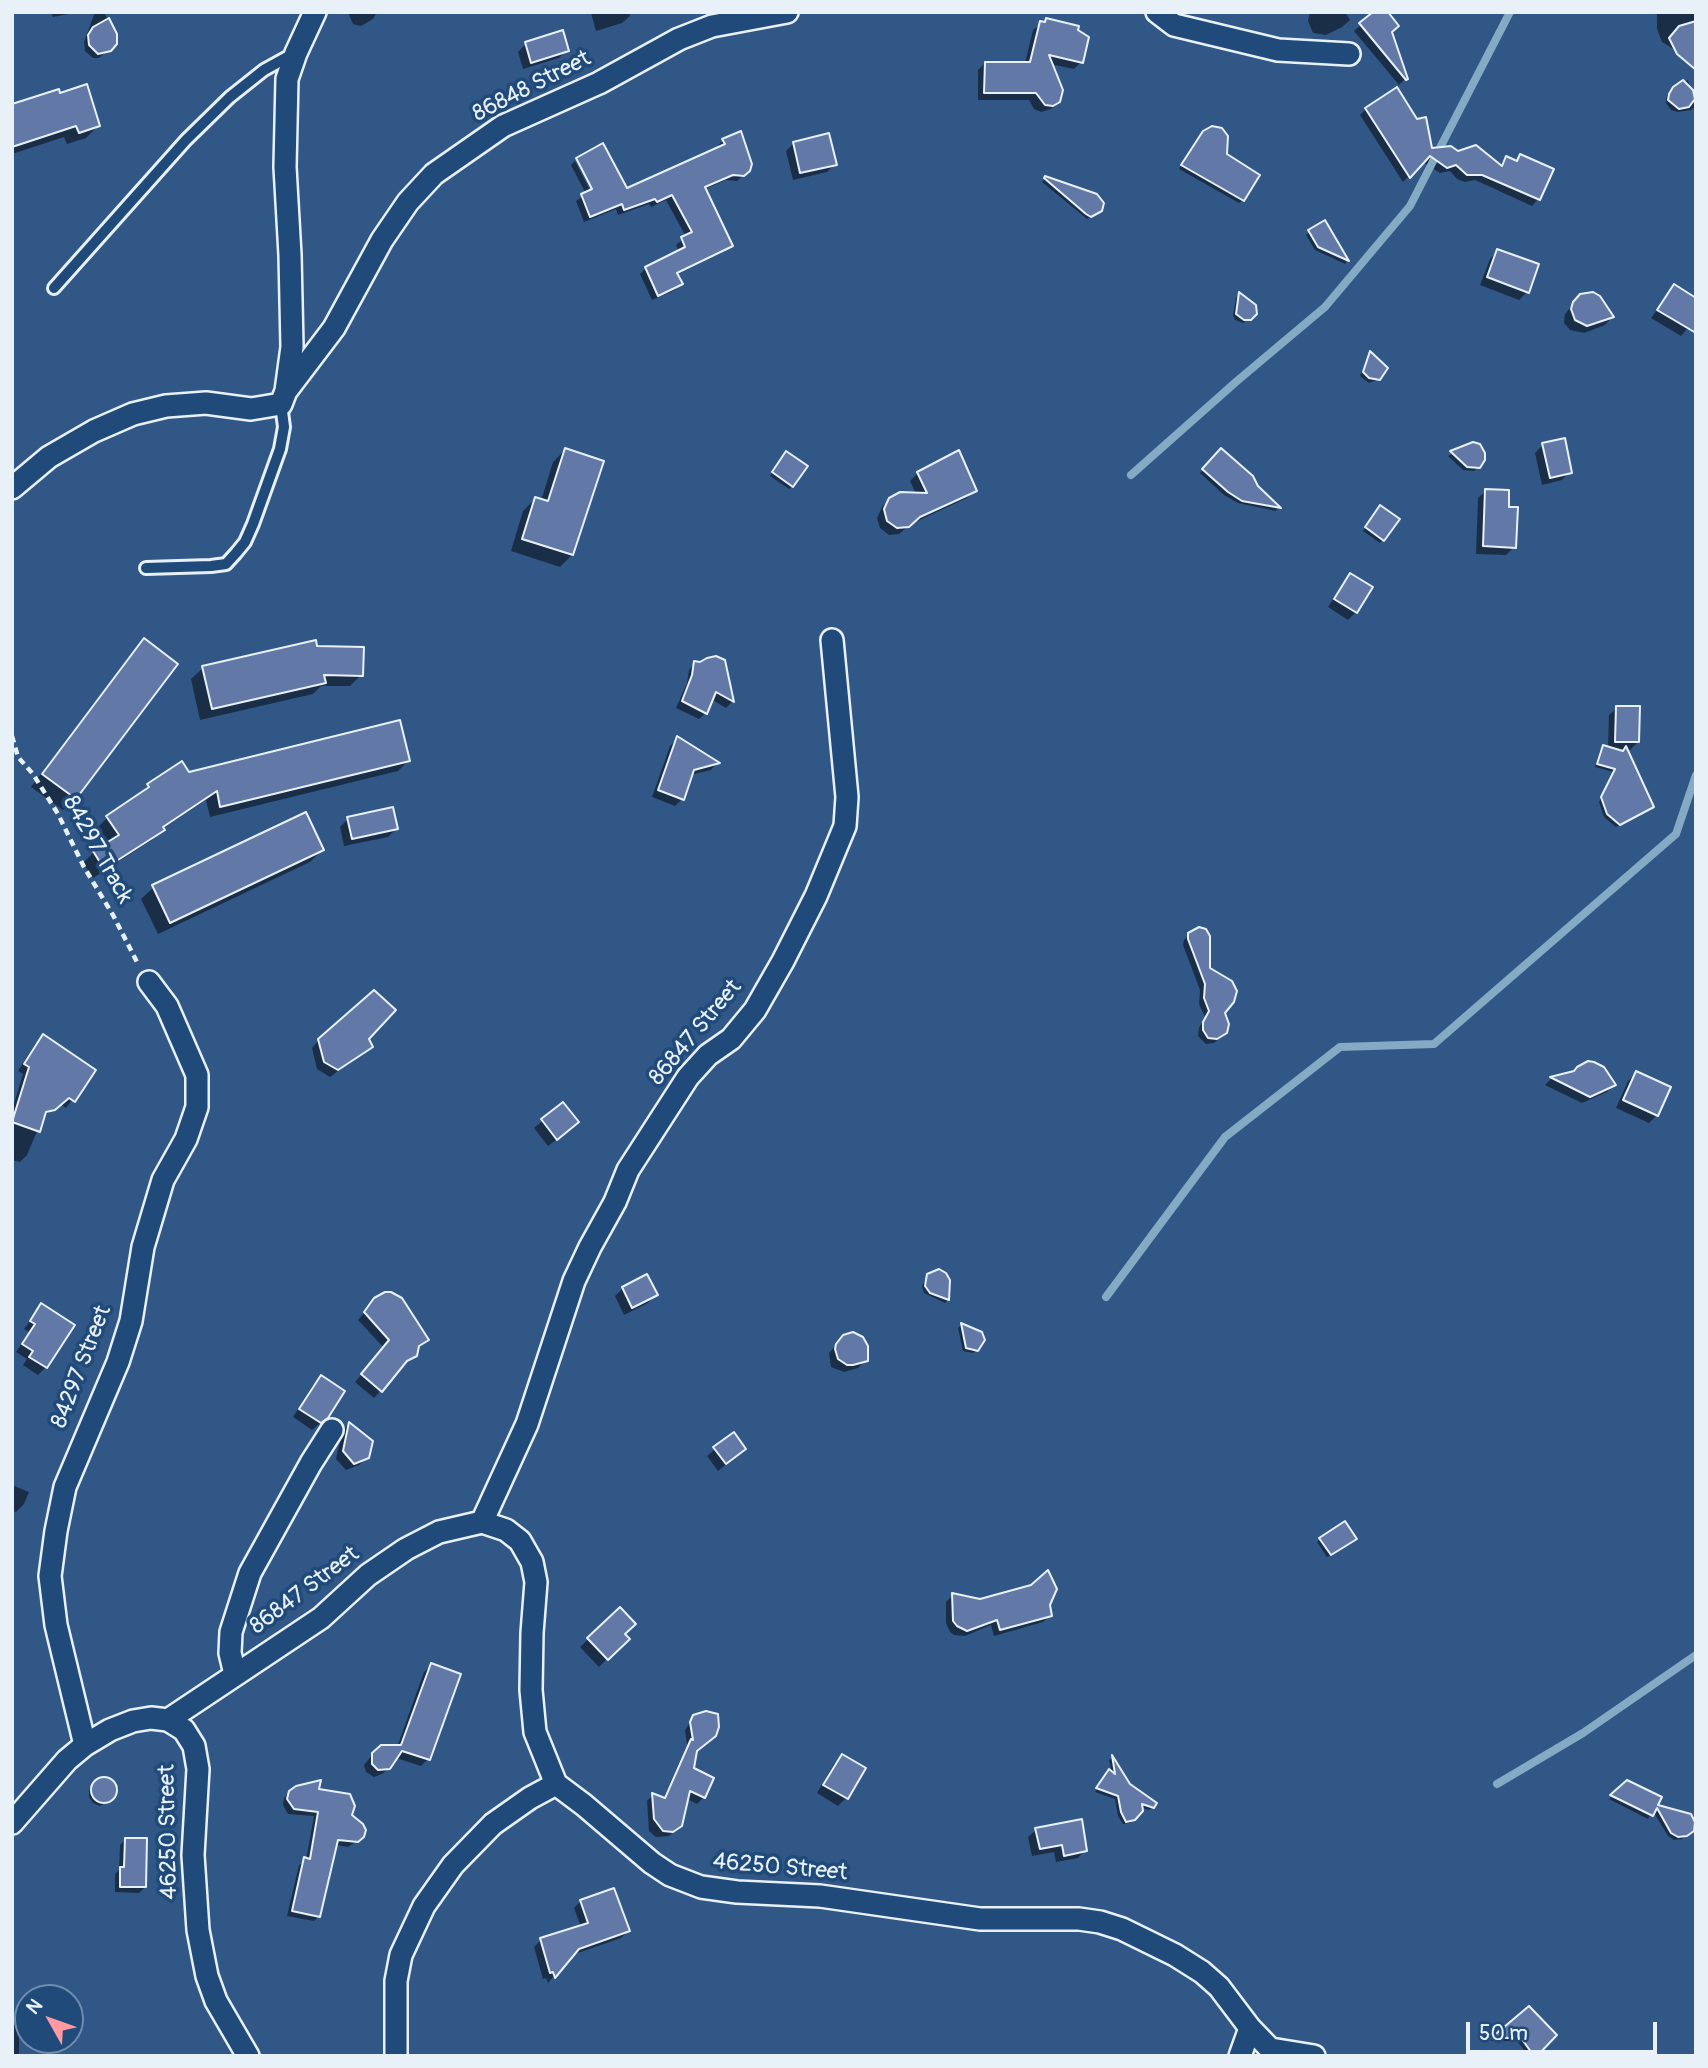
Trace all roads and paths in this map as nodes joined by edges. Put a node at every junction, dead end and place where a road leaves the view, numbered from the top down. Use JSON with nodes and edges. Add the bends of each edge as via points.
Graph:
{"nodes":[{"id":1,"x":315,"y":12,"type":"edge"},
{"id":2,"x":787,"y":12,"type":"edge"},
{"id":3,"x":1157,"y":12,"type":"edge"},
{"id":4,"x":296,"y":53,"type":"junction"},
{"id":5,"x":1349,"y":54,"type":"dead end"},
{"id":6,"x":54,"y":288,"type":"dead end"},
{"id":7,"x":283,"y":397,"type":"junction"},
{"id":8,"x":12,"y":488,"type":"edge"},
{"id":9,"x":146,"y":568,"type":"dead end"},
{"id":10,"x":832,"y":640,"type":"dead end"},
{"id":11,"x":12,"y":736,"type":"edge"},
{"id":12,"x":149,"y":982,"type":"joint"},
{"id":13,"x":332,"y":1430,"type":"dead end"},
{"id":14,"x":482,"y":1522,"type":"junction"},
{"id":15,"x":235,"y":1674,"type":"junction"},
{"id":16,"x":168,"y":1720,"type":"junction"},
{"id":17,"x":85,"y":1745,"type":"junction"},
{"id":18,"x":556,"y":1784,"type":"junction"},
{"id":19,"x":12,"y":1823,"type":"edge"},
{"id":20,"x":1250,"y":2028,"type":"junction"},
{"id":21,"x":1274,"y":2053,"type":"edge"},
{"id":22,"x":248,"y":2056,"type":"edge"},
{"id":23,"x":396,"y":2056,"type":"edge"},
{"id":24,"x":1240,"y":2056,"type":"edge"},
{"id":25,"x":1314,"y":2056,"type":"edge"}],
"edges":[{"from":1,"to":4,"type":"street"},
{"from":2,"to":7,"type":"street","name":"86848 Street","via":[[712,26],[680,39],[599,83],[503,126],[434,174],[382,240],[334,328]]},
{"from":3,"to":5,"type":"street","via":[[1174,25],[1278,50]]},
{"from":4,"to":6,"type":"lane","via":[[264,70],[221,106]]},
{"from":4,"to":7,"type":"street","via":[[287,79],[286,104],[292,347]]},
{"from":7,"to":8,"type":"street","via":[[251,409],[192,404],[133,414],[49,457]]},
{"from":7,"to":9,"type":"lane","via":[[280,449],[245,542],[226,564]]},
{"from":10,"to":14,"type":"street","name":"86847 Street","via":[[847,797],[845,826],[816,895],[755,1010],[731,1039],[688,1077],[628,1170],[575,1281],[527,1424]]},
{"from":11,"to":12,"type":"path","name":"84297 Track","via":[[18,758],[58,814]]},
{"from":12,"to":17,"type":"street","name":"84297 Street","via":[[167,1006],[197,1075],[197,1107],[186,1139],[163,1180],[143,1247],[131,1321],[65,1486],[55,1531],[50,1576],[56,1625]]},
{"from":13,"to":15,"type":"street","via":[[250,1573],[231,1633]]},
{"from":14,"to":15,"type":"street","name":"86847 Street","via":[[439,1532],[406,1549],[368,1575],[321,1618]]},
{"from":14,"to":18,"type":"street","via":[[506,1530],[520,1541],[532,1562],[536,1582],[531,1656],[535,1732]]},
{"from":15,"to":16,"type":"street","name":"86847 Street"},
{"from":16,"to":17,"type":"street","via":[[133,1721]]},
{"from":16,"to":22,"type":"street","name":"46250 Street","via":[[184,1730],[194,1746],[198,1769],[193,1855],[198,1930],[207,1976]]},
{"from":17,"to":19,"type":"street"},
{"from":18,"to":20,"type":"street","name":"46250 Street","via":[[652,1863],[701,1887],[820,1896],[980,1919],[1079,1919],[1122,1929],[1202,1972]]},
{"from":18,"to":23,"type":"street","via":[[493,1824],[453,1865],[424,1906],[401,1955],[396,1981]]},
{"from":20,"to":21,"type":"street","name":"46250 Street"},
{"from":20,"to":24,"type":"street"},
{"from":21,"to":25,"type":"street"}]}
